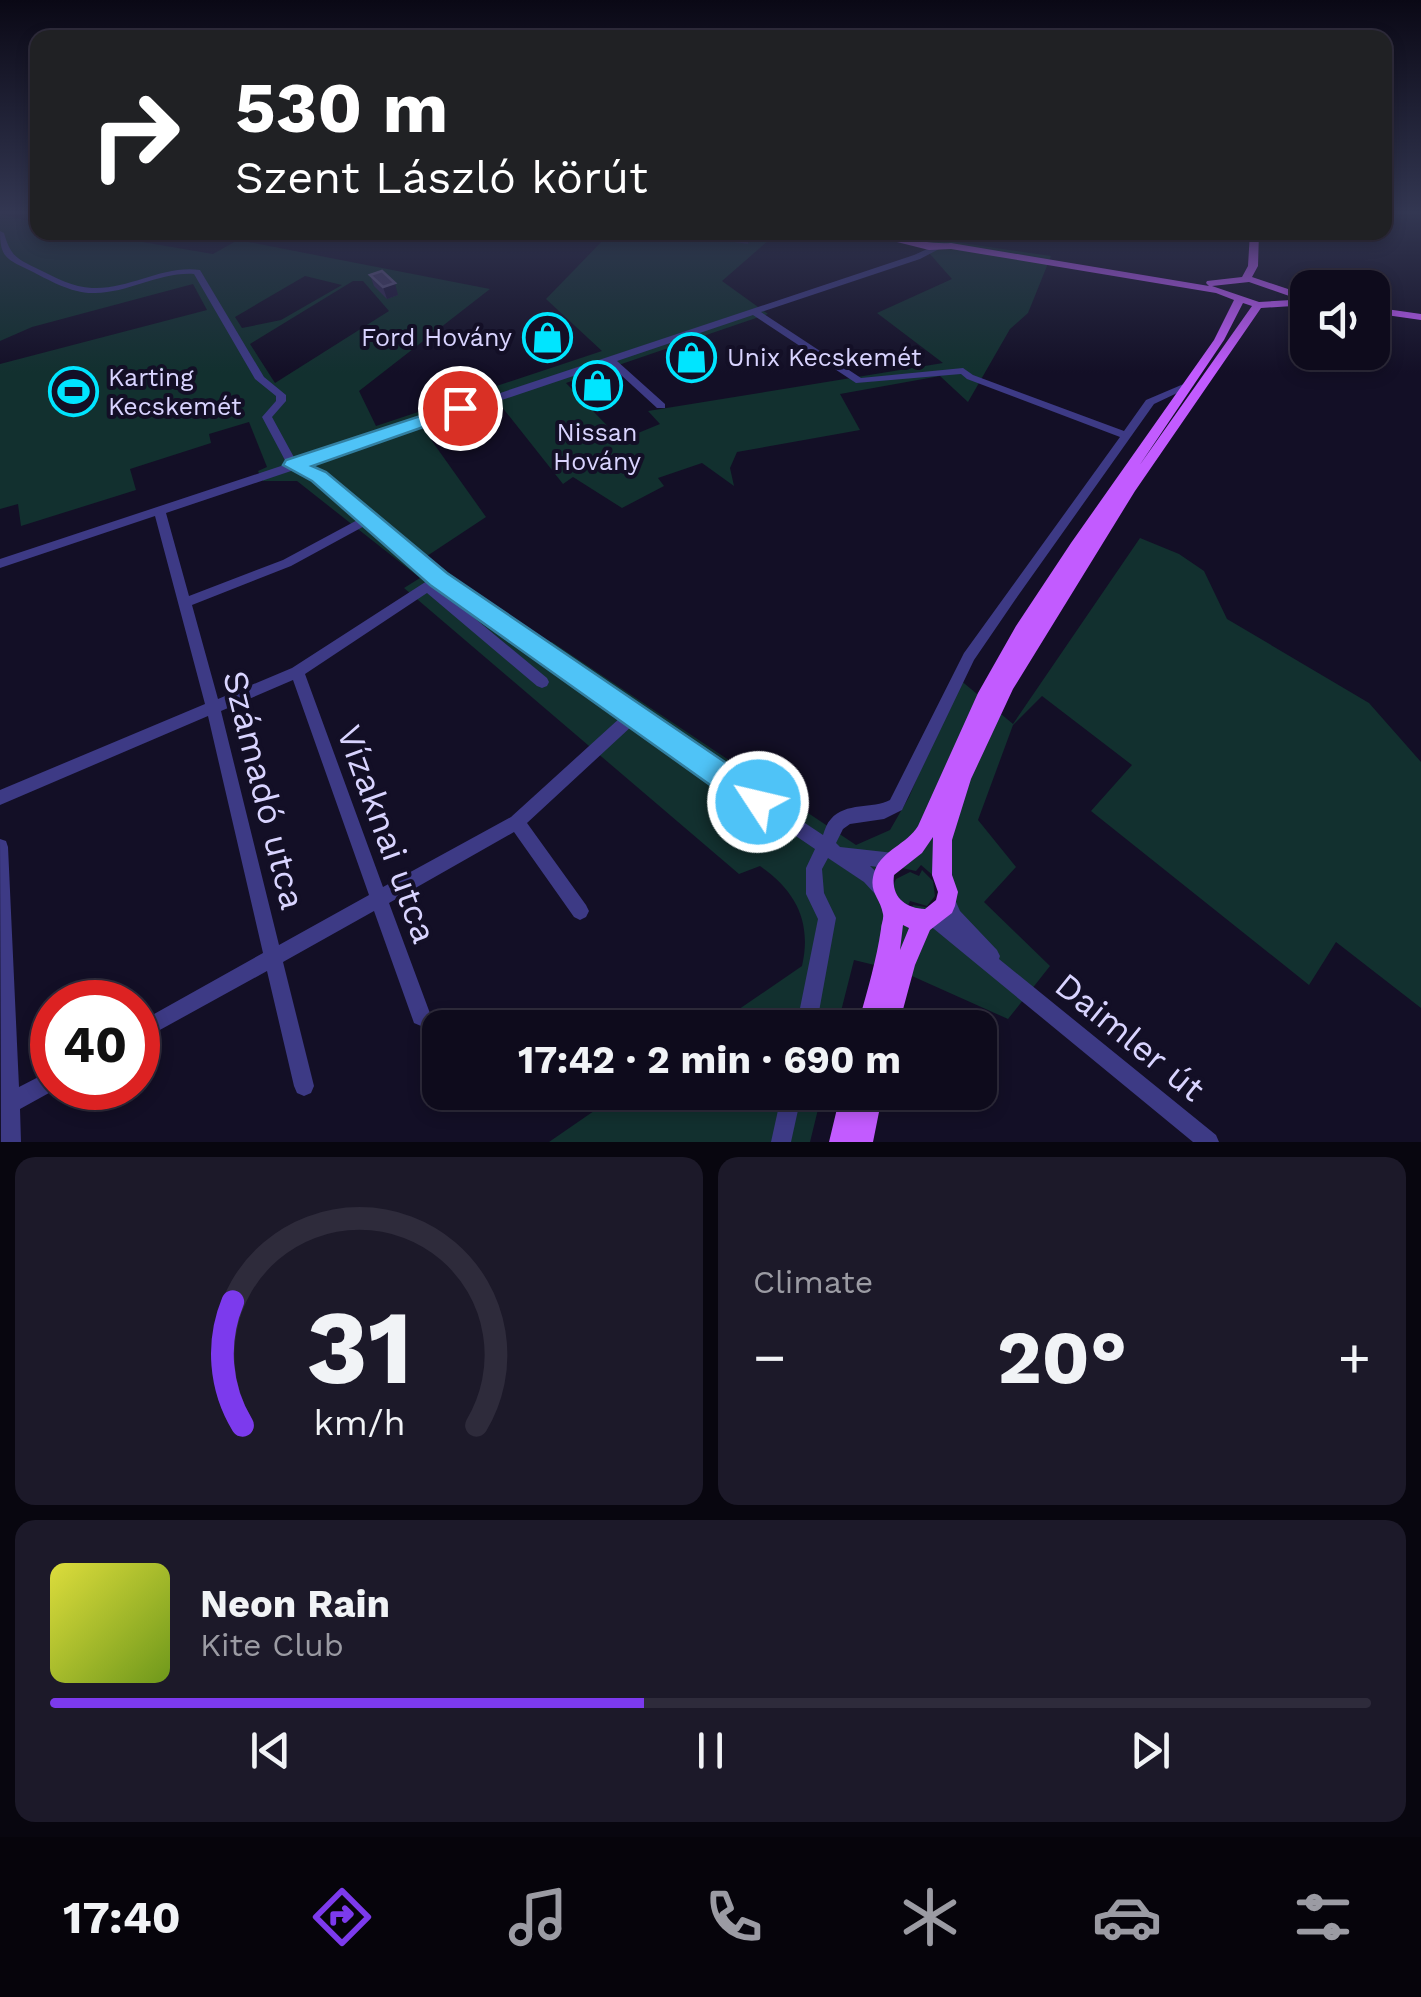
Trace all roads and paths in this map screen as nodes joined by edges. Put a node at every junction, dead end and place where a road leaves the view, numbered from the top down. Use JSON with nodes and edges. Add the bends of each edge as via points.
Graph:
{"nodes":[{"id":1,"x":31,"y":267,"type":"edge"},
{"id":2,"x":866,"y":267,"type":"edge"},
{"id":3,"x":1093,"y":267,"type":"edge"},
{"id":4,"x":1252,"y":267,"type":"edge"},
{"id":5,"x":1254,"y":267,"type":"edge"},
{"id":6,"x":1246,"y":279,"type":"junction"},
{"id":7,"x":1266,"y":284,"type":"junction"},
{"id":8,"x":1225,"y":287,"type":"junction"},
{"id":9,"x":1278,"y":290,"type":"junction"},
{"id":10,"x":1290,"y":294,"type":"edge"},
{"id":11,"x":1238,"y":300,"type":"junction"},
{"id":12,"x":1290,"y":302,"type":"edge"},
{"id":13,"x":1281,"y":303,"type":"junction"},
{"id":14,"x":1258,"y":306,"type":"junction"},
{"id":15,"x":753,"y":311,"type":"junction"},
{"id":16,"x":1390,"y":312,"type":"edge"},
{"id":17,"x":1421,"y":317,"type":"edge"},
{"id":18,"x":609,"y":359,"type":"junction"},
{"id":19,"x":1189,"y":385,"type":"junction"},
{"id":20,"x":661,"y":406,"type":"dead end"},
{"id":21,"x":1126,"y":436,"type":"junction"},
{"id":22,"x":293,"y":465,"type":"junction"},
{"id":23,"x":159,"y":510,"type":"junction"},
{"id":24,"x":370,"y":518,"type":"junction"},
{"id":25,"x":0,"y":564,"type":"edge"},
{"id":26,"x":433,"y":582,"type":"junction"},
{"id":27,"x":184,"y":604,"type":"junction"},
{"id":28,"x":297,"y":672,"type":"junction"},
{"id":29,"x":542,"y":682,"type":"dead end"},
{"id":30,"x":213,"y":707,"type":"junction"},
{"id":31,"x":634,"y":714,"type":"junction"},
{"id":32,"x":0,"y":798,"type":"edge"},
{"id":33,"x":516,"y":822,"type":"junction"},
{"id":34,"x":0,"y":847,"type":"edge"},
{"id":35,"x":829,"y":850,"type":"junction"},
{"id":36,"x":901,"y":858,"type":"junction"},
{"id":37,"x":942,"y":875,"type":"junction"},
{"id":38,"x":379,"y":899,"type":"junction"},
{"id":39,"x":889,"y":900,"type":"junction"},
{"id":40,"x":580,"y":911,"type":"dead end"},
{"id":41,"x":935,"y":913,"type":"junction"},
{"id":42,"x":275,"y":957,"type":"junction"},
{"id":43,"x":809,"y":1010,"type":"edge"},
{"id":44,"x":873,"y":1010,"type":"edge"},
{"id":45,"x":891,"y":1010,"type":"edge"},
{"id":46,"x":421,"y":1016,"type":"dead end"},
{"id":47,"x":160,"y":1021,"type":"edge"},
{"id":48,"x":304,"y":1086,"type":"dead end"},
{"id":49,"x":30,"y":1092,"type":"edge"},
{"id":50,"x":5,"y":1106,"type":"edge"},
{"id":51,"x":788,"y":1110,"type":"edge"},
{"id":52,"x":849,"y":1110,"type":"edge"},
{"id":53,"x":867,"y":1110,"type":"edge"},
{"id":54,"x":11,"y":1142,"type":"edge"},
{"id":55,"x":781,"y":1142,"type":"edge"},
{"id":56,"x":842,"y":1142,"type":"edge"},
{"id":57,"x":860,"y":1142,"type":"edge"},
{"id":58,"x":1208,"y":1142,"type":"edge"}],
"edges":[{"from":1,"to":22,"type":"street","via":[[85,290],[197,272],[260,378],[281,396],[267,417]]},
{"from":2,"to":15,"type":"street"},
{"from":3,"to":8,"type":"main road"},
{"from":4,"to":6,"type":"main road"},
{"from":5,"to":7,"type":"main road"},
{"from":6,"to":7,"type":"main road"},
{"from":6,"to":8,"type":"main road"},
{"from":7,"to":9,"type":"main road"},
{"from":8,"to":11,"type":"main road"},
{"from":9,"to":10,"type":"main road"},
{"from":9,"to":13,"type":"main road"},
{"from":11,"to":14,"type":"main road"},
{"from":11,"to":19,"type":"main road"},
{"from":12,"to":13,"type":"main road"},
{"from":13,"to":14,"type":"main road"},
{"from":14,"to":37,"type":"main road","via":[[1027,646],[949,813]]},
{"from":15,"to":18,"type":"street"},
{"from":15,"to":21,"type":"street","via":[[859,381],[963,371]]},
{"from":16,"to":17,"type":"main road"},
{"from":18,"to":20,"type":"street"},
{"from":18,"to":22,"type":"street"},
{"from":19,"to":21,"type":"street","via":[[1150,402]]},
{"from":19,"to":36,"type":"main road","via":[[1016,641],[968,730],[925,834]]},
{"from":21,"to":35,"type":"street","via":[[970,657],[896,805],[846,817]]},
{"from":22,"to":23,"type":"street"},
{"from":22,"to":24,"type":"street","via":[[319,476]]},
{"from":23,"to":25,"type":"street"},
{"from":23,"to":27,"type":"street","name":"Számadó utca"},
{"from":24,"to":26,"type":"street"},
{"from":24,"to":27,"type":"street","via":[[287,563]]},
{"from":26,"to":28,"type":"street"},
{"from":26,"to":29,"type":"street"},
{"from":26,"to":31,"type":"street"},
{"from":27,"to":30,"type":"street","name":"Számadó utca"},
{"from":28,"to":30,"type":"street"},
{"from":28,"to":38,"type":"street","name":"Vízaknai utca"},
{"from":30,"to":32,"type":"street"},
{"from":30,"to":42,"type":"street","name":"Számadó utca"},
{"from":31,"to":33,"type":"street"},
{"from":31,"to":35,"type":"street"},
{"from":33,"to":38,"type":"street"},
{"from":33,"to":40,"type":"street"},
{"from":34,"to":50,"type":"street"},
{"from":35,"to":36,"type":"street","via":[[872,860]]},
{"from":35,"to":39,"type":"street","via":[[870,876]]},
{"from":35,"to":43,"type":"street","via":[[813,880],[827,918]]},
{"from":36,"to":37,"type":"main road","via":[[930,862]]},
{"from":36,"to":39,"type":"main road","via":[[884,873]]},
{"from":37,"to":41,"type":"main road"},
{"from":38,"to":42,"type":"street"},
{"from":38,"to":46,"type":"street","name":"Vízaknai utca"},
{"from":39,"to":41,"type":"main road","via":[[904,916]]},
{"from":39,"to":44,"type":"main road","via":[[888,954]]},
{"from":41,"to":45,"type":"main road"},
{"from":41,"to":58,"type":"street","name":"Daimler út"},
{"from":42,"to":47,"type":"street"},
{"from":42,"to":48,"type":"street","name":"Számadó utca"},
{"from":49,"to":50,"type":"street"},
{"from":50,"to":54,"type":"street"},
{"from":51,"to":55,"type":"street"},
{"from":52,"to":56,"type":"main road"},
{"from":53,"to":57,"type":"main road"}]}
